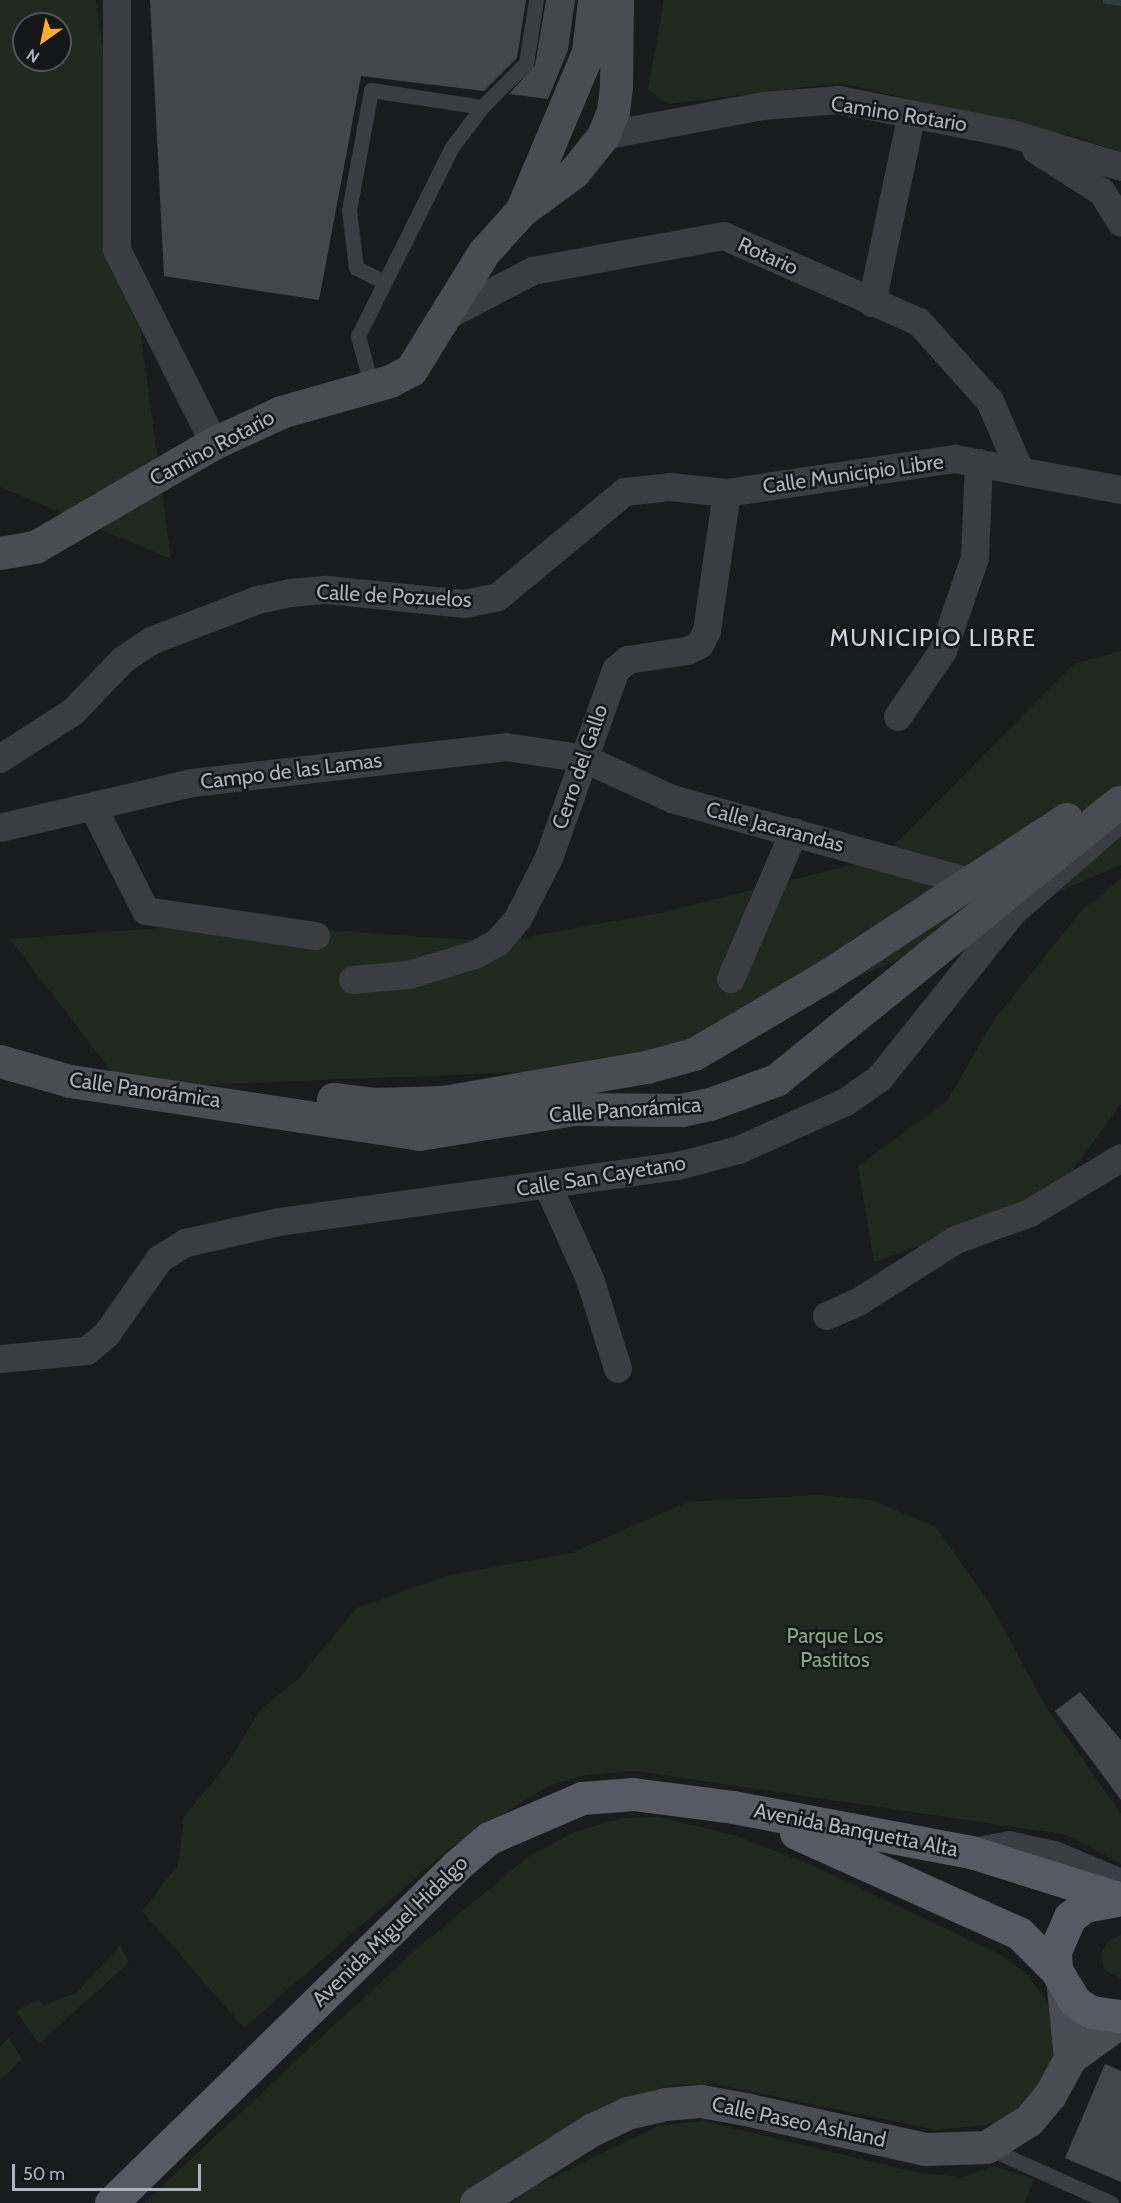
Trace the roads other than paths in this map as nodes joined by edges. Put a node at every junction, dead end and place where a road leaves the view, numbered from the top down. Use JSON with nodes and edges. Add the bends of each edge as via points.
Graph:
{"nodes":[{"id":1,"x":117,"y":0,"type":"edge"},
{"id":2,"x":536,"y":0,"type":"edge"},
{"id":3,"x":594,"y":0,"type":"edge"},
{"id":4,"x":616,"y":0,"type":"edge"},
{"id":5,"x":482,"y":107,"type":"junction"},
{"id":6,"x":912,"y":114,"type":"junction"},
{"id":7,"x":1012,"y":134,"type":"junction"},
{"id":8,"x":603,"y":136,"type":"junction"},
{"id":9,"x":1121,"y":167,"type":"edge"},
{"id":10,"x":521,"y":211,"type":"junction"},
{"id":11,"x":1121,"y":223,"type":"edge"},
{"id":12,"x":384,"y":282,"type":"junction"},
{"id":13,"x":872,"y":303,"type":"junction"},
{"id":14,"x":441,"y":319,"type":"junction"},
{"id":15,"x":372,"y":387,"type":"junction"},
{"id":16,"x":214,"y":443,"type":"junction"},
{"id":17,"x":979,"y":463,"type":"junction"},
{"id":18,"x":1020,"y":471,"type":"junction"},
{"id":19,"x":1121,"y":490,"type":"edge"},
{"id":20,"x":727,"y":493,"type":"junction"},
{"id":21,"x":0,"y":553,"type":"edge"},
{"id":22,"x":898,"y":717,"type":"dead end"},
{"id":23,"x":0,"y":759,"type":"edge"},
{"id":24,"x":585,"y":759,"type":"junction"},
{"id":25,"x":1120,"y":806,"type":"edge"},
{"id":26,"x":93,"y":807,"type":"junction"},
{"id":27,"x":0,"y":828,"type":"edge"},
{"id":28,"x":794,"y":832,"type":"junction"},
{"id":29,"x":970,"y":882,"type":"junction"},
{"id":30,"x":316,"y":936,"type":"dead end"},
{"id":31,"x":731,"y":979,"type":"dead end"},
{"id":32,"x":353,"y":980,"type":"dead end"},
{"id":33,"x":0,"y":1042,"type":"edge"},
{"id":34,"x":0,"y":1061,"type":"edge"},
{"id":35,"x":1121,"y":1158,"type":"edge"},
{"id":36,"x":548,"y":1186,"type":"junction"},
{"id":37,"x":827,"y":1316,"type":"dead end"},
{"id":38,"x":0,"y":1359,"type":"edge"},
{"id":39,"x":618,"y":1369,"type":"dead end"},
{"id":40,"x":734,"y":1807,"type":"junction"},
{"id":41,"x":971,"y":1852,"type":"junction"},
{"id":42,"x":1121,"y":1883,"type":"edge"},
{"id":43,"x":1121,"y":1899,"type":"edge"},
{"id":44,"x":1059,"y":1979,"type":"junction"},
{"id":45,"x":1121,"y":2016,"type":"edge"},
{"id":46,"x":1121,"y":2021,"type":"edge"},
{"id":47,"x":1070,"y":2058,"type":"junction"},
{"id":48,"x":986,"y":2147,"type":"junction"},
{"id":49,"x":111,"y":2203,"type":"edge"},
{"id":50,"x":476,"y":2203,"type":"edge"},
{"id":51,"x":1111,"y":2203,"type":"edge"}],
"edges":[{"from":1,"to":16,"type":"street","via":[[117,250]]},
{"from":2,"to":5,"type":"lane","via":[[526,63]]},
{"from":3,"to":10,"type":"street","via":[[585,61]]},
{"from":4,"to":8,"type":"street","via":[[616,86],[613,111]]},
{"from":5,"to":12,"type":"lane","via":[[452,147]]},
{"from":5,"to":12,"type":"lane","via":[[371,90],[349,210],[356,268]]},
{"from":6,"to":7,"type":"street","name":"Camino Rotario"},
{"from":6,"to":8,"type":"street","name":"Camino Rotario","via":[[839,100],[763,106]]},
{"from":6,"to":13,"type":"street"},
{"from":7,"to":9,"type":"street","name":"Camino Rotario"},
{"from":7,"to":11,"type":"street","via":[[1102,192]]},
{"from":8,"to":10,"type":"street","via":[[574,172]]},
{"from":10,"to":14,"type":"street","name":"Camino Rotario","via":[[484,252]]},
{"from":12,"to":15,"type":"lane","via":[[357,336]]},
{"from":13,"to":14,"type":"street","name":"Rotario","via":[[724,237],[533,271]]},
{"from":13,"to":18,"type":"street","name":"Rotario","via":[[919,322],[990,401]]},
{"from":14,"to":15,"type":"street","name":"Camino Rotario","via":[[411,370]]},
{"from":15,"to":16,"type":"street","name":"Camino Rotario","via":[[281,412]]},
{"from":16,"to":21,"type":"street","name":"Camino Rotario","via":[[34,547]]},
{"from":17,"to":18,"type":"street","name":"Calle Municipio Libre"},
{"from":17,"to":20,"type":"street","name":"Calle Municipio Libre","via":[[944,460]]},
{"from":17,"to":22,"type":"street","via":[[975,558],[944,651]]},
{"from":18,"to":19,"type":"street","name":"Calle Municipio Libre"},
{"from":20,"to":23,"type":"street","name":"Calle de Pozuelos","via":[[670,487],[625,492],[498,597],[465,604],[327,590],[258,600],[151,640],[123,660],[73,712]]},
{"from":20,"to":24,"type":"street","name":"Cerro del Gallo","via":[[707,631],[700,645],[687,651],[628,660],[616,670]]},
{"from":24,"to":26,"type":"street","name":"Campo de las Lamas","via":[[506,747],[192,783]]},
{"from":24,"to":28,"type":"street","name":"Calle Jacarandas","via":[[672,799]]},
{"from":24,"to":32,"type":"street","name":"Cerro del Gallo","via":[[534,894],[498,942],[476,955],[409,975]]},
{"from":25,"to":29,"type":"street","name":"Calle Panorámica","via":[[1078,812]]},
{"from":25,"to":34,"type":"street","name":"Calle Panorámica","via":[[776,1080],[710,1104],[681,1110],[574,1109],[418,1134],[70,1080]]},
{"from":25,"to":36,"type":"street","name":"Calle San Cayetano","via":[[1012,913],[880,1078],[846,1101],[739,1150],[678,1166]]},
{"from":26,"to":27,"type":"street","name":"Campo de las Lamas"},
{"from":26,"to":30,"type":"street","via":[[146,911]]},
{"from":28,"to":29,"type":"street","name":"Calle Jacarandas"},
{"from":28,"to":31,"type":"street","via":[[771,894]]},
{"from":29,"to":33,"type":"street","name":"Calle Panorámica","via":[[828,975],[694,1054],[646,1067],[443,1102],[340,1100],[70,1060]]},
{"from":35,"to":37,"type":"street","via":[[1030,1213],[956,1240],[860,1301]]},
{"from":36,"to":38,"type":"street","name":"Calle San Cayetano","via":[[279,1222],[186,1243],[160,1259],[107,1334],[87,1351]]},
{"from":36,"to":39,"type":"street","via":[[590,1279]]},
{"from":40,"to":41,"type":"main road","name":"Avenida Banquetta Alta"},
{"from":40,"to":44,"type":"main road","name":"Avenida Banquetta Alta","via":[[1019,1933]]},
{"from":40,"to":49,"type":"main road","name":"Avenida Miguel Hidalgo","via":[[633,1794],[582,1798],[489,1838]]},
{"from":41,"to":42,"type":"street","via":[[1009,1845],[1054,1855]]},
{"from":41,"to":43,"type":"main road","name":"Avenida Banquetta Alta"},
{"from":43,"to":44,"type":"main road","via":[[1085,1906],[1070,1917],[1060,1933]]},
{"from":44,"to":45,"type":"main road","name":"Avenida Banquetta Alta","via":[[1091,2012]]},
{"from":44,"to":47,"type":"street"},
{"from":46,"to":47,"type":"street"},
{"from":47,"to":48,"type":"street","via":[[1050,2095],[1029,2120]]},
{"from":48,"to":50,"type":"street","name":"Calle Paseo Ashland","via":[[925,2149],[701,2101],[665,2104],[627,2113],[591,2130]]},
{"from":48,"to":51,"type":"lane"}]}
